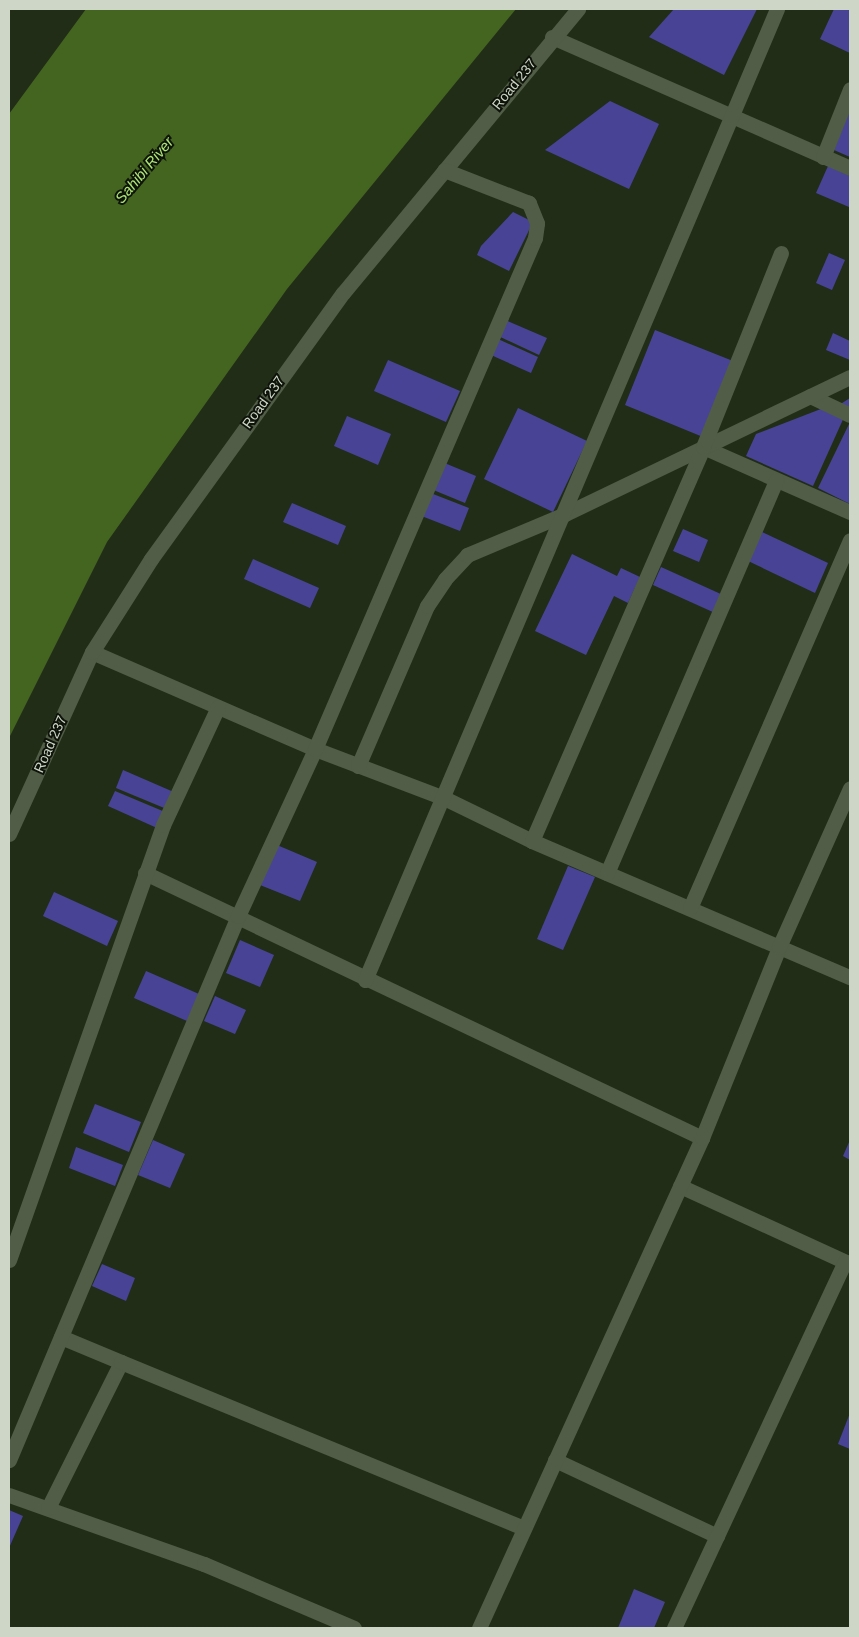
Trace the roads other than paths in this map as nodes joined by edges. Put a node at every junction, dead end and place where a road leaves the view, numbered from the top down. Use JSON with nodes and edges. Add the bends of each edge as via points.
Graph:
{"nodes":[{"id":1,"x":578,"y":9,"type":"edge"},
{"id":2,"x":777,"y":9,"type":"edge"},
{"id":3,"x":552,"y":38,"type":"junction"},
{"id":4,"x":850,"y":89,"type":"edge"},
{"id":5,"x":730,"y":116,"type":"junction"},
{"id":6,"x":823,"y":157,"type":"junction"},
{"id":7,"x":850,"y":168,"type":"edge"},
{"id":8,"x":444,"y":170,"type":"junction"},
{"id":9,"x":780,"y":253,"type":"dead end"},
{"id":10,"x":850,"y":377,"type":"edge"},
{"id":11,"x":810,"y":396,"type":"junction"},
{"id":12,"x":850,"y":415,"type":"edge"},
{"id":13,"x":703,"y":447,"type":"junction"},
{"id":14,"x":776,"y":480,"type":"junction"},
{"id":15,"x":850,"y":512,"type":"edge"},
{"id":16,"x":565,"y":514,"type":"junction"},
{"id":17,"x":850,"y":540,"type":"edge"},
{"id":18,"x":92,"y":652,"type":"junction"},
{"id":19,"x":218,"y":707,"type":"junction"},
{"id":20,"x":315,"y":749,"type":"junction"},
{"id":21,"x":358,"y":766,"type":"junction"},
{"id":22,"x":850,"y":788,"type":"edge"},
{"id":23,"x":444,"y":798,"type":"junction"},
{"id":24,"x":9,"y":834,"type":"edge"},
{"id":25,"x":532,"y":840,"type":"junction"},
{"id":26,"x":608,"y":873,"type":"junction"},
{"id":27,"x":145,"y":874,"type":"junction"},
{"id":28,"x":690,"y":908,"type":"junction"},
{"id":29,"x":238,"y":916,"type":"junction"},
{"id":30,"x":780,"y":947,"type":"junction"},
{"id":31,"x":850,"y":977,"type":"edge"},
{"id":32,"x":365,"y":980,"type":"junction"},
{"id":33,"x":702,"y":1138,"type":"junction"},
{"id":34,"x":680,"y":1186,"type":"junction"},
{"id":35,"x":9,"y":1260,"type":"edge"},
{"id":36,"x":848,"y":1263,"type":"edge"},
{"id":37,"x":61,"y":1337,"type":"junction"},
{"id":38,"x":120,"y":1362,"type":"junction"},
{"id":39,"x":9,"y":1460,"type":"edge"},
{"id":40,"x":555,"y":1460,"type":"junction"},
{"id":41,"x":9,"y":1495,"type":"edge"},
{"id":42,"x":48,"y":1508,"type":"junction"},
{"id":43,"x":523,"y":1528,"type":"junction"},
{"id":44,"x":717,"y":1536,"type":"junction"},
{"id":45,"x":350,"y":1627,"type":"edge"},
{"id":46,"x":479,"y":1628,"type":"edge"},
{"id":47,"x":674,"y":1628,"type":"edge"}],
"edges":[{"from":1,"to":3,"type":"street","name":"Road 237"},
{"from":2,"to":5,"type":"street"},
{"from":3,"to":5,"type":"street"},
{"from":3,"to":8,"type":"street","name":"Road 237"},
{"from":4,"to":6,"type":"street"},
{"from":5,"to":6,"type":"street"},
{"from":5,"to":16,"type":"street"},
{"from":6,"to":7,"type":"street"},
{"from":8,"to":18,"type":"street","name":"Road 237","via":[[343,293],[243,429]]},
{"from":8,"to":20,"type":"street","via":[[529,203],[538,223],[535,238]]},
{"from":9,"to":13,"type":"street"},
{"from":10,"to":11,"type":"street"},
{"from":11,"to":12,"type":"street"},
{"from":11,"to":13,"type":"street"},
{"from":13,"to":14,"type":"street"},
{"from":13,"to":16,"type":"street"},
{"from":13,"to":25,"type":"street"},
{"from":14,"to":15,"type":"street"},
{"from":14,"to":26,"type":"street"},
{"from":16,"to":21,"type":"street","via":[[467,556],[445,579],[427,606]]},
{"from":16,"to":23,"type":"street"},
{"from":17,"to":28,"type":"street"},
{"from":18,"to":19,"type":"street"},
{"from":18,"to":24,"type":"street","name":"Road 237"},
{"from":19,"to":20,"type":"street"},
{"from":19,"to":27,"type":"street"},
{"from":20,"to":21,"type":"street"},
{"from":20,"to":29,"type":"street"},
{"from":21,"to":23,"type":"street"},
{"from":22,"to":30,"type":"street"},
{"from":23,"to":25,"type":"street"},
{"from":23,"to":32,"type":"street"},
{"from":25,"to":26,"type":"street"},
{"from":26,"to":28,"type":"street"},
{"from":27,"to":29,"type":"street"},
{"from":27,"to":35,"type":"street"},
{"from":28,"to":30,"type":"street"},
{"from":29,"to":32,"type":"street"},
{"from":29,"to":37,"type":"street"},
{"from":30,"to":31,"type":"street"},
{"from":30,"to":33,"type":"street"},
{"from":32,"to":33,"type":"street"},
{"from":33,"to":34,"type":"street"},
{"from":34,"to":36,"type":"street"},
{"from":34,"to":40,"type":"street"},
{"from":36,"to":44,"type":"street"},
{"from":37,"to":38,"type":"street"},
{"from":37,"to":39,"type":"street"},
{"from":38,"to":42,"type":"street"},
{"from":38,"to":43,"type":"street"},
{"from":40,"to":43,"type":"street"},
{"from":40,"to":44,"type":"street"},
{"from":41,"to":42,"type":"street"},
{"from":42,"to":45,"type":"street","via":[[204,1564]]},
{"from":43,"to":46,"type":"street"},
{"from":44,"to":47,"type":"street"}]}
